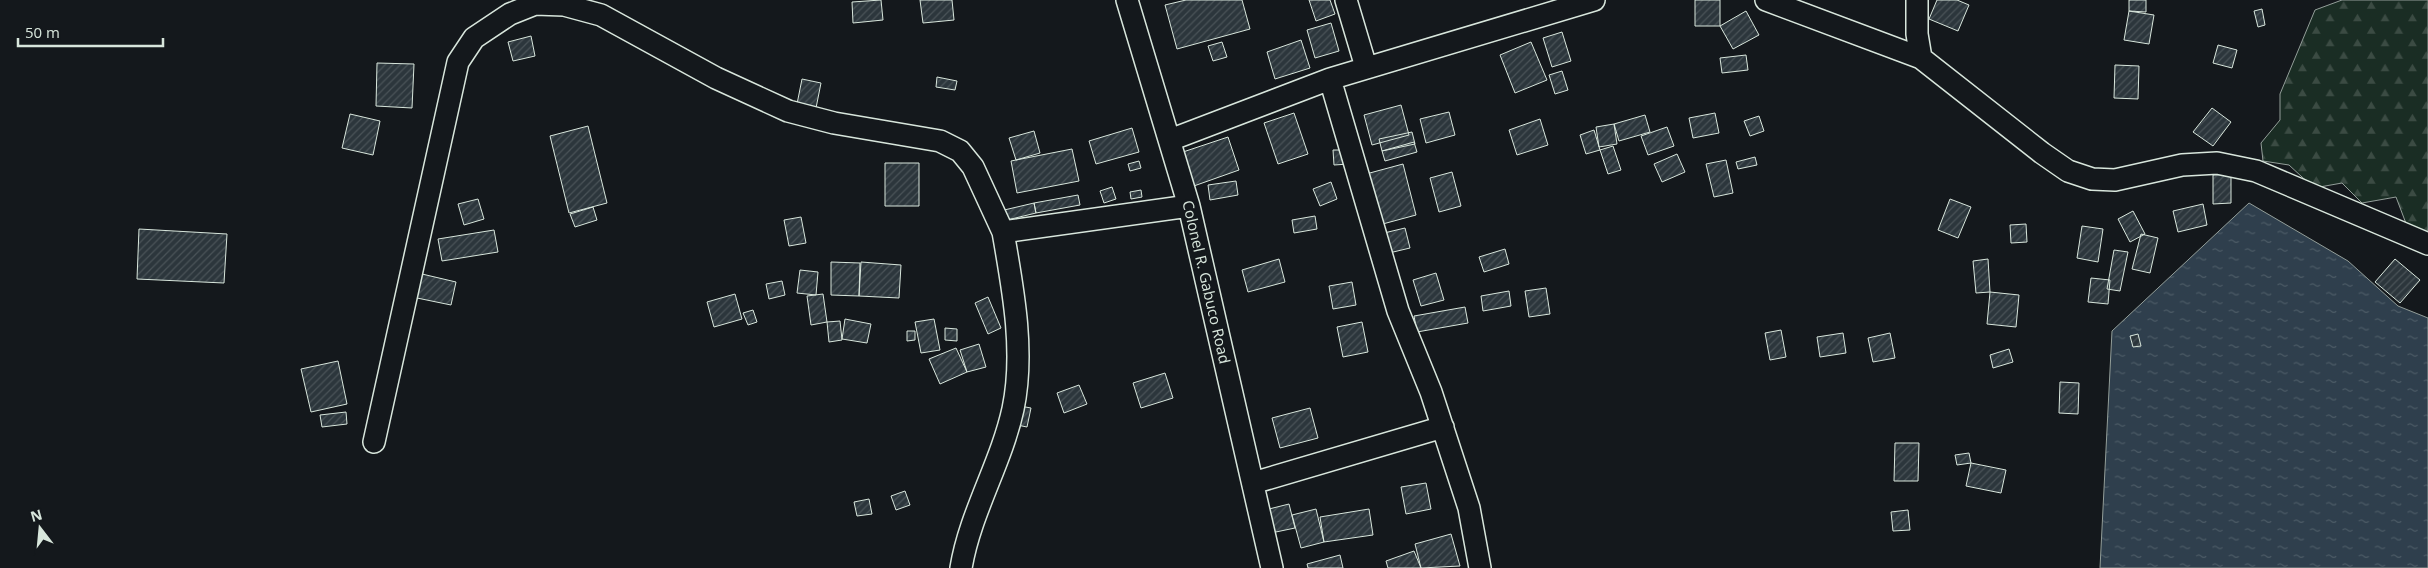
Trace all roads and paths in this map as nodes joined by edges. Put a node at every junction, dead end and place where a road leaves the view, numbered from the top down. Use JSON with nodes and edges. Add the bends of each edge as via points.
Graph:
{"nodes":[{"id":1,"x":1127,"y":0,"type":"edge"},
{"id":2,"x":1346,"y":0,"type":"edge"},
{"id":3,"x":1594,"y":0,"type":"edge"},
{"id":4,"x":1766,"y":0,"type":"edge"},
{"id":5,"x":1917,"y":0,"type":"edge"},
{"id":6,"x":1920,"y":58,"type":"junction"},
{"id":7,"x":1366,"y":67,"type":"junction"},
{"id":8,"x":1330,"y":79,"type":"junction"},
{"id":9,"x":1170,"y":140,"type":"junction"},
{"id":10,"x":1189,"y":206,"type":"junction"},
{"id":11,"x":1002,"y":232,"type":"junction"},
{"id":12,"x":2428,"y":244,"type":"edge"},
{"id":13,"x":1443,"y":427,"type":"junction"},
{"id":14,"x":374,"y":442,"type":"dead end"},
{"id":15,"x":1253,"y":482,"type":"junction"},
{"id":16,"x":961,"y":568,"type":"edge"},
{"id":17,"x":1272,"y":568,"type":"edge"},
{"id":18,"x":1480,"y":568,"type":"edge"}],
"edges":[{"from":1,"to":9,"type":"street","name":"Colonel R. Gabuco Road"},
{"from":2,"to":7,"type":"street"},
{"from":3,"to":7,"type":"street"},
{"from":4,"to":6,"type":"street"},
{"from":5,"to":6,"type":"street"},
{"from":6,"to":12,"type":"street","via":[[2068,171],[2092,179],[2115,180],[2182,165],[2217,163],[2256,171]]},
{"from":7,"to":8,"type":"street"},
{"from":8,"to":9,"type":"street"},
{"from":8,"to":13,"type":"street","via":[[1398,311]]},
{"from":9,"to":10,"type":"street","name":"Colonel R. Gabuco Road"},
{"from":10,"to":11,"type":"street"},
{"from":10,"to":15,"type":"street","name":"Colonel R. Gabuco Road"},
{"from":11,"to":14,"type":"street","via":[[973,167],[960,151],[940,141],[834,123],[788,111],[716,78],[601,15],[564,5],[535,4],[510,14],[474,38],[458,62]]},
{"from":11,"to":16,"type":"street","via":[[1017,335],[1013,409],[973,521]]},
{"from":13,"to":15,"type":"street"},
{"from":13,"to":18,"type":"street","via":[[1468,508]]},
{"from":15,"to":17,"type":"street","name":"Colonel R. Gabuco Road"}]}
